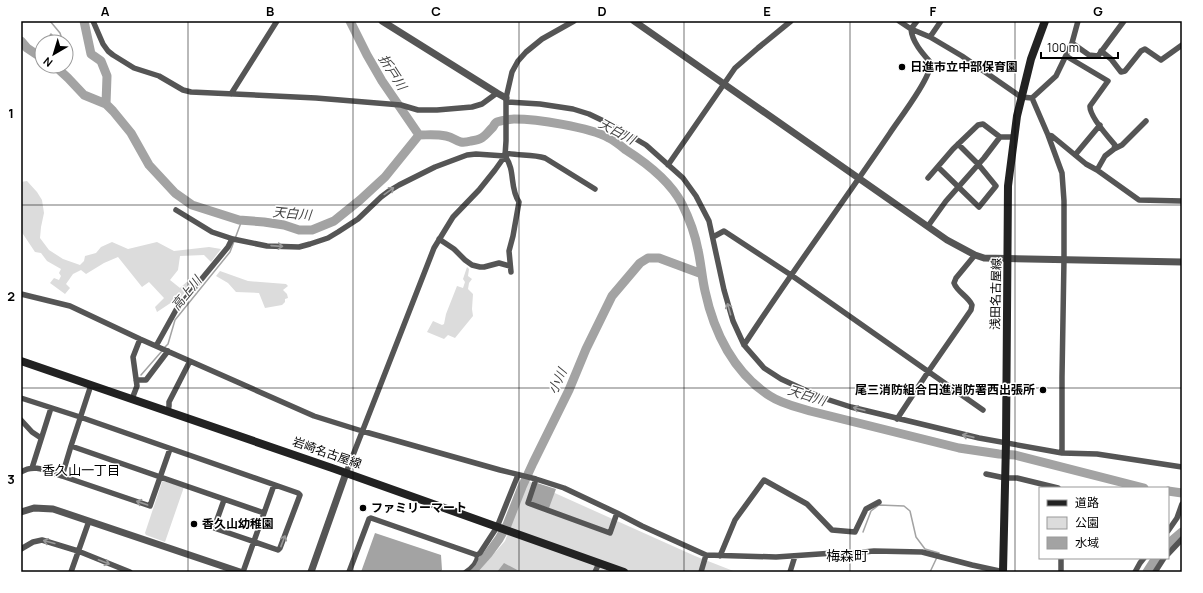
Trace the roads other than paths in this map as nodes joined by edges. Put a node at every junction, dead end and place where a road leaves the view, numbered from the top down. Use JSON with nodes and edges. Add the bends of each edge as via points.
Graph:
{"nodes":[{"id":1,"x":93,"y":21,"type":"edge"},
{"id":2,"x":277,"y":21,"type":"edge"},
{"id":3,"x":382,"y":21,"type":"edge"},
{"id":4,"x":574,"y":21,"type":"edge"},
{"id":5,"x":634,"y":21,"type":"edge"},
{"id":6,"x":792,"y":21,"type":"edge"},
{"id":7,"x":898,"y":21,"type":"edge"},
{"id":8,"x":917,"y":21,"type":"edge"},
{"id":9,"x":942,"y":21,"type":"edge"},
{"id":10,"x":1044,"y":21,"type":"edge"},
{"id":11,"x":1078,"y":21,"type":"edge"},
{"id":12,"x":1124,"y":21,"type":"edge"},
{"id":13,"x":911,"y":29,"type":"junction"},
{"id":14,"x":930,"y":37,"type":"junction"},
{"id":15,"x":1072,"y":43,"type":"junction"},
{"id":16,"x":1182,"y":44,"type":"edge"},
{"id":17,"x":1101,"y":52,"type":"junction"},
{"id":18,"x":1066,"y":56,"type":"junction"},
{"id":19,"x":724,"y":85,"type":"junction"},
{"id":20,"x":497,"y":93,"type":"junction"},
{"id":21,"x":231,"y":94,"type":"junction"},
{"id":22,"x":1022,"y":97,"type":"junction"},
{"id":23,"x":1032,"y":98,"type":"junction"},
{"id":24,"x":506,"y":100,"type":"junction"},
{"id":25,"x":1146,"y":121,"type":"dead end"},
{"id":26,"x":1100,"y":125,"type":"junction"},
{"id":27,"x":1048,"y":135,"type":"junction"},
{"id":28,"x":1014,"y":137,"type":"junction"},
{"id":29,"x":1000,"y":138,"type":"junction"},
{"id":30,"x":958,"y":144,"type":"junction"},
{"id":31,"x":1114,"y":149,"type":"junction"},
{"id":32,"x":505,"y":155,"type":"junction"},
{"id":33,"x":1075,"y":155,"type":"junction"},
{"id":34,"x":668,"y":164,"type":"junction"},
{"id":35,"x":978,"y":164,"type":"junction"},
{"id":36,"x":938,"y":167,"type":"junction"},
{"id":37,"x":1097,"y":170,"type":"junction"},
{"id":38,"x":859,"y":178,"type":"junction"},
{"id":39,"x":928,"y":178,"type":"dead end"},
{"id":40,"x":958,"y":187,"type":"junction"},
{"id":41,"x":595,"y":189,"type":"dead end"},
{"id":42,"x":1182,"y":201,"type":"edge"},
{"id":43,"x":176,"y":210,"type":"dead end"},
{"id":44,"x":928,"y":226,"type":"junction"},
{"id":45,"x":713,"y":237,"type":"junction"},
{"id":46,"x":439,"y":239,"type":"junction"},
{"id":47,"x":234,"y":240,"type":"junction"},
{"id":48,"x":975,"y":255,"type":"junction"},
{"id":49,"x":1008,"y":259,"type":"junction"},
{"id":50,"x":1064,"y":259,"type":"junction"},
{"id":51,"x":1182,"y":262,"type":"edge"},
{"id":52,"x":790,"y":275,"type":"junction"},
{"id":53,"x":21,"y":294,"type":"edge"},
{"id":54,"x":140,"y":339,"type":"junction"},
{"id":55,"x":744,"y":345,"type":"junction"},
{"id":56,"x":163,"y":349,"type":"junction"},
{"id":57,"x":21,"y":361,"type":"edge"},
{"id":58,"x":190,"y":361,"type":"junction"},
{"id":59,"x":928,"y":372,"type":"junction"},
{"id":60,"x":136,"y":380,"type":"junction"},
{"id":61,"x":91,"y":385,"type":"junction"},
{"id":62,"x":21,"y":398,"type":"edge"},
{"id":63,"x":132,"y":399,"type":"junction"},
{"id":64,"x":51,"y":408,"type":"junction"},
{"id":65,"x":983,"y":410,"type":"dead end"},
{"id":66,"x":168,"y":411,"type":"junction"},
{"id":67,"x":80,"y":417,"type":"junction"},
{"id":68,"x":897,"y":418,"type":"junction"},
{"id":69,"x":21,"y":420,"type":"edge"},
{"id":70,"x":362,"y":431,"type":"junction"},
{"id":71,"x":41,"y":438,"type":"junction"},
{"id":72,"x":1006,"y":443,"type":"junction"},
{"id":73,"x":70,"y":446,"type":"junction"},
{"id":74,"x":170,"y":449,"type":"junction"},
{"id":75,"x":1062,"y":453,"type":"junction"},
{"id":76,"x":1182,"y":467,"type":"edge"},
{"id":77,"x":32,"y":468,"type":"junction"},
{"id":78,"x":21,"y":472,"type":"edge"},
{"id":79,"x":346,"y":473,"type":"junction"},
{"id":80,"x":986,"y":474,"type":"dead end"},
{"id":81,"x":520,"y":475,"type":"junction"},
{"id":82,"x":62,"y":476,"type":"junction"},
{"id":83,"x":160,"y":478,"type":"junction"},
{"id":84,"x":533,"y":478,"type":"junction"},
{"id":85,"x":1005,"y":478,"type":"junction"},
{"id":86,"x":274,"y":485,"type":"junction"},
{"id":87,"x":1054,"y":487,"type":"edge"},
{"id":88,"x":224,"y":500,"type":"junction"},
{"id":89,"x":878,"y":502,"type":"dead end"},
{"id":90,"x":1182,"y":504,"type":"edge"},
{"id":91,"x":21,"y":512,"type":"edge"},
{"id":92,"x":264,"y":513,"type":"junction"},
{"id":93,"x":616,"y":513,"type":"junction"},
{"id":94,"x":88,"y":521,"type":"junction"},
{"id":95,"x":499,"y":527,"type":"junction"},
{"id":96,"x":1169,"y":530,"type":"edge"},
{"id":97,"x":1182,"y":539,"type":"edge"},
{"id":98,"x":254,"y":542,"type":"junction"},
{"id":99,"x":21,"y":549,"type":"edge"},
{"id":100,"x":78,"y":552,"type":"junction"},
{"id":101,"x":1169,"y":553,"type":"edge"},
{"id":102,"x":477,"y":555,"type":"junction"},
{"id":103,"x":706,"y":555,"type":"junction"},
{"id":104,"x":720,"y":556,"type":"junction"},
{"id":105,"x":795,"y":556,"type":"junction"},
{"id":106,"x":1061,"y":559,"type":"edge"},
{"id":107,"x":1143,"y":559,"type":"edge"},
{"id":108,"x":1163,"y":559,"type":"edge"},
{"id":109,"x":599,"y":563,"type":"junction"},
{"id":110,"x":1136,"y":570,"type":"edge"},
{"id":111,"x":70,"y":572,"type":"edge"},
{"id":112,"x":130,"y":572,"type":"edge"},
{"id":113,"x":240,"y":572,"type":"edge"},
{"id":114,"x":243,"y":572,"type":"edge"},
{"id":115,"x":311,"y":572,"type":"edge"},
{"id":116,"x":349,"y":572,"type":"edge"},
{"id":117,"x":464,"y":572,"type":"edge"},
{"id":118,"x":595,"y":572,"type":"edge"},
{"id":119,"x":624,"y":572,"type":"edge"},
{"id":120,"x":701,"y":572,"type":"edge"},
{"id":121,"x":790,"y":572,"type":"edge"},
{"id":122,"x":1004,"y":572,"type":"edge"},
{"id":123,"x":1061,"y":572,"type":"edge"},
{"id":124,"x":1142,"y":572,"type":"edge"},
{"id":125,"x":1155,"y":572,"type":"edge"}],
"edges":[{"from":1,"to":21,"type":"street","via":[[108,51],[134,68],[159,76],[183,90]]},
{"from":2,"to":21,"type":"street"},
{"from":3,"to":20,"type":"street"},
{"from":4,"to":24,"type":"street","via":[[542,39],[523,55],[512,72]]},
{"from":5,"to":19,"type":"street"},
{"from":6,"to":19,"type":"street","via":[[735,68]]},
{"from":7,"to":13,"type":"street"},
{"from":8,"to":13,"type":"street"},
{"from":9,"to":14,"type":"street"},
{"from":10,"to":22,"type":"main road","name":"浅田名古屋線"},
{"from":11,"to":15,"type":"street"},
{"from":12,"to":17,"type":"street"},
{"from":13,"to":14,"type":"street"},
{"from":13,"to":38,"type":"street","via":[[912,37],[932,63],[931,68],[918,92]]},
{"from":14,"to":22,"type":"street"},
{"from":15,"to":17,"type":"street","via":[[1091,56],[1098,56]]},
{"from":15,"to":18,"type":"street"},
{"from":16,"to":17,"type":"street","via":[[1161,60],[1145,49],[1125,71],[1121,72],[1111,59]]},
{"from":18,"to":23,"type":"street","via":[[1056,76]]},
{"from":18,"to":26,"type":"street","via":[[1108,81],[1090,106]]},
{"from":19,"to":34,"type":"street"},
{"from":19,"to":38,"type":"street"},
{"from":20,"to":21,"type":"street","via":[[482,104],[472,107],[437,110],[316,98]]},
{"from":20,"to":24,"type":"street"},
{"from":22,"to":23,"type":"street"},
{"from":22,"to":28,"type":"main road","name":"浅田名古屋線"},
{"from":23,"to":27,"type":"street"},
{"from":24,"to":32,"type":"street"},
{"from":24,"to":34,"type":"street","via":[[573,109],[589,114],[634,137]]},
{"from":25,"to":31,"type":"street","via":[[1122,145]]},
{"from":26,"to":31,"type":"street","via":[[1115,145]]},
{"from":26,"to":33,"type":"street"},
{"from":27,"to":33,"type":"street"},
{"from":27,"to":50,"type":"street","via":[[1062,173]]},
{"from":28,"to":29,"type":"street"},
{"from":28,"to":49,"type":"main road","name":"浅田名古屋線","via":[[1008,186]]},
{"from":29,"to":30,"type":"street","via":[[982,124]]},
{"from":29,"to":35,"type":"street"},
{"from":30,"to":35,"type":"street"},
{"from":30,"to":36,"type":"street"},
{"from":31,"to":37,"type":"street","via":[[1105,156]]},
{"from":32,"to":41,"type":"street","via":[[545,158]]},
{"from":32,"to":46,"type":"street","via":[[479,190],[453,217]]},
{"from":32,"to":46,"type":"street","via":[[511,168],[513,191],[518,202],[509,251],[510,269],[499,263],[484,267],[472,265]]},
{"from":47,"to":32,"type":"street","one_way":true,"via":[[268,246],[299,247],[310,244],[328,238],[358,219],[399,184],[472,155]]},
{"from":33,"to":37,"type":"street"},
{"from":34,"to":45,"type":"street","via":[[683,178],[696,196],[709,222]]},
{"from":35,"to":40,"type":"street"},
{"from":35,"to":40,"type":"street","via":[[996,186],[979,208]]},
{"from":36,"to":39,"type":"street"},
{"from":36,"to":40,"type":"street"},
{"from":37,"to":42,"type":"street","via":[[1139,200]]},
{"from":38,"to":44,"type":"street"},
{"from":38,"to":52,"type":"street"},
{"from":40,"to":44,"type":"street"},
{"from":43,"to":47,"type":"street","via":[[212,232]]},
{"from":44,"to":48,"type":"street"},
{"from":45,"to":52,"type":"street","via":[[724,231]]},
{"from":55,"to":45,"type":"street","one_way":true,"via":[[733,321],[724,290]]},
{"from":46,"to":70,"type":"street"},
{"from":47,"to":56,"type":"street","via":[[176,310]]},
{"from":48,"to":49,"type":"street"},
{"from":48,"to":59,"type":"street","via":[[954,283],[970,300],[971,310]]},
{"from":49,"to":50,"type":"street"},
{"from":49,"to":72,"type":"main road","name":"浅田名古屋線"},
{"from":50,"to":51,"type":"street"},
{"from":50,"to":75,"type":"street"},
{"from":52,"to":55,"type":"street"},
{"from":52,"to":59,"type":"street"},
{"from":53,"to":54,"type":"street","via":[[70,306]]},
{"from":54,"to":56,"type":"street"},
{"from":54,"to":60,"type":"street","via":[[133,357]]},
{"from":68,"to":55,"type":"street","one_way":true,"via":[[820,397],[794,386],[764,368]]},
{"from":56,"to":58,"type":"street"},
{"from":56,"to":60,"type":"street","via":[[146,380]]},
{"from":57,"to":61,"type":"main road","name":"岩崎名古屋線"},
{"from":58,"to":66,"type":"street","via":[[169,402]]},
{"from":58,"to":70,"type":"street","via":[[314,416]]},
{"from":59,"to":65,"type":"street"},
{"from":59,"to":68,"type":"street"},
{"from":60,"to":63,"type":"street","via":[[137,386]]},
{"from":61,"to":63,"type":"main road","name":"岩崎名古屋線"},
{"from":61,"to":67,"type":"street"},
{"from":62,"to":64,"type":"street"},
{"from":63,"to":66,"type":"main road","name":"岩崎名古屋線"},
{"from":64,"to":67,"type":"street"},
{"from":64,"to":71,"type":"street"},
{"from":66,"to":79,"type":"main road","name":"岩崎名古屋線"},
{"from":67,"to":73,"type":"street"},
{"from":67,"to":74,"type":"street"},
{"from":72,"to":68,"type":"street","one_way":true},
{"from":69,"to":71,"type":"street"},
{"from":70,"to":79,"type":"street"},
{"from":70,"to":81,"type":"street"},
{"from":71,"to":77,"type":"street"},
{"from":72,"to":75,"type":"street"},
{"from":72,"to":85,"type":"main road","name":"浅田名古屋線"},
{"from":73,"to":82,"type":"street"},
{"from":73,"to":83,"type":"street"},
{"from":74,"to":83,"type":"street"},
{"from":74,"to":86,"type":"street"},
{"from":75,"to":76,"type":"street","via":[[1096,454]]},
{"from":77,"to":78,"type":"street"},
{"from":77,"to":82,"type":"street"},
{"from":79,"to":95,"type":"main road","name":"岩崎名古屋線"},
{"from":79,"to":115,"type":"street"},
{"from":80,"to":85,"type":"street"},
{"from":81,"to":84,"type":"street"},
{"from":81,"to":95,"type":"street"},
{"from":83,"to":82,"type":"street","one_way":true,"via":[[150,506]]},
{"from":83,"to":88,"type":"street"},
{"from":84,"to":93,"type":"street","via":[[564,488]]},
{"from":84,"to":93,"type":"street","via":[[528,503],[610,533]]},
{"from":85,"to":87,"type":"street","via":[[1017,478]]},
{"from":85,"to":122,"type":"main road","name":"浅田名古屋線"},
{"from":86,"to":92,"type":"street"},
{"from":98,"to":86,"type":"street","one_way":true,"via":[[280,550],[299,498],[298,493]]},
{"from":88,"to":92,"type":"street"},
{"from":88,"to":98,"type":"street","via":[[214,528]]},
{"from":89,"to":104,"type":"street","via":[[866,509],[855,532],[832,530],[807,504],[764,480],[734,520]]},
{"from":90,"to":96,"type":"street","via":[[1178,518]]},
{"from":91,"to":94,"type":"street","via":[[34,508],[53,509]]},
{"from":92,"to":98,"type":"street"},
{"from":93,"to":103,"type":"street"},
{"from":94,"to":100,"type":"street"},
{"from":94,"to":113,"type":"street"},
{"from":95,"to":102,"type":"street"},
{"from":95,"to":109,"type":"main road","name":"岩崎名古屋線"},
{"from":97,"to":101,"type":"street"},
{"from":98,"to":114,"type":"street"},
{"from":100,"to":99,"type":"street","one_way":true,"via":[[42,540]]},
{"from":100,"to":111,"type":"street"},
{"from":100,"to":112,"type":"street","one_way":true},
{"from":102,"to":116,"type":"street","via":[[371,518]]},
{"from":102,"to":117,"type":"street","via":[[471,568]]},
{"from":103,"to":104,"type":"street"},
{"from":103,"to":120,"type":"street"},
{"from":104,"to":105,"type":"street"},
{"from":105,"to":121,"type":"street"},
{"from":105,"to":122,"type":"street","via":[[874,551],[922,552]]},
{"from":106,"to":123,"type":"street"},
{"from":107,"to":110,"type":"street"},
{"from":108,"to":125,"type":"street"},
{"from":109,"to":118,"type":"street"},
{"from":109,"to":119,"type":"main road","name":"岩崎名古屋線"},
{"from":110,"to":124,"type":"street"}]}
